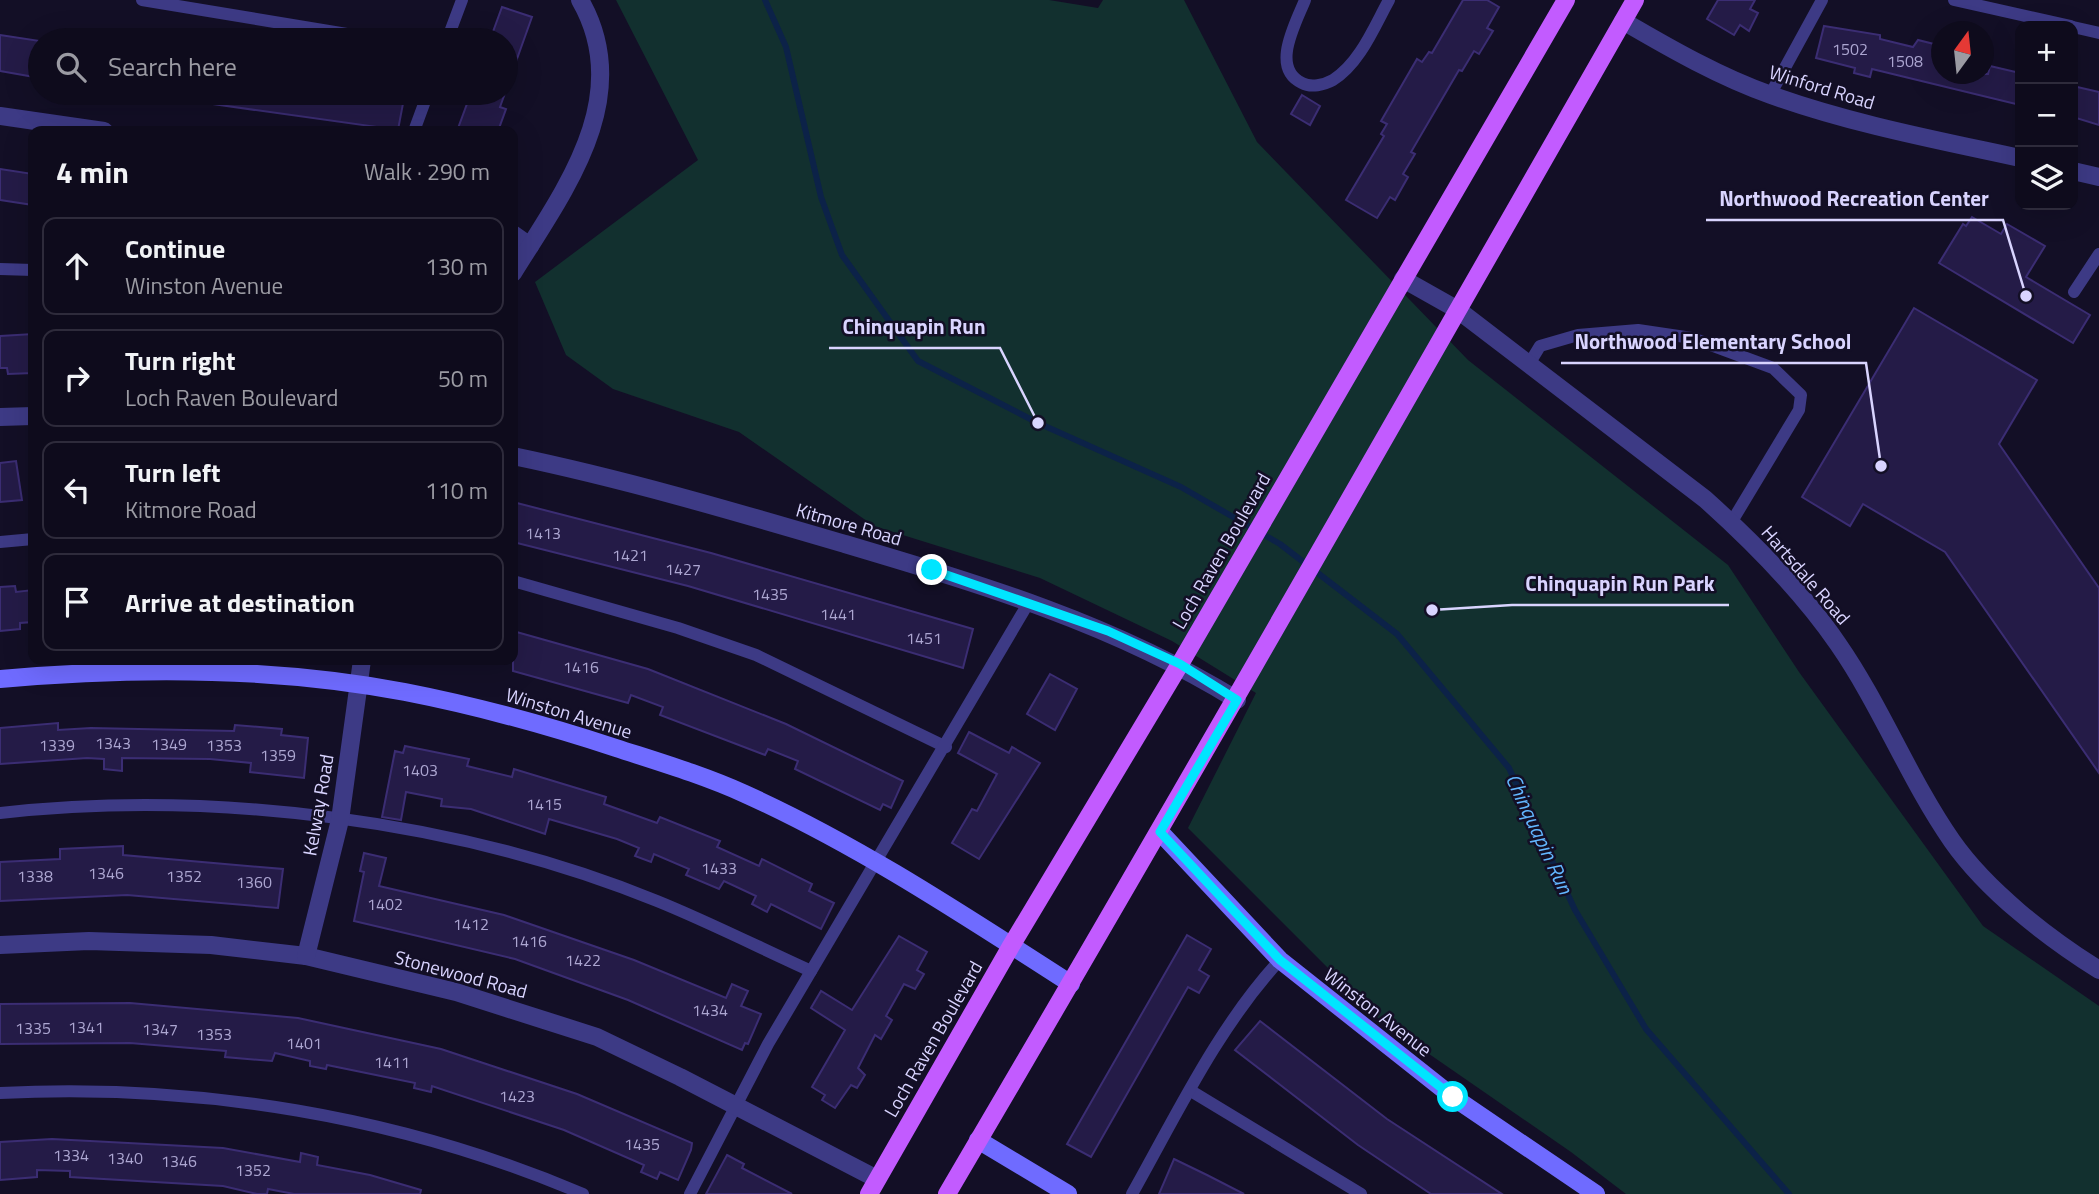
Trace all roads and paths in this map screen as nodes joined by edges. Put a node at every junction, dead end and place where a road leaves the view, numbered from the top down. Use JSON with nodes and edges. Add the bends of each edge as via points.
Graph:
{"nodes":[{"id":1,"x":142,"y":0,"type":"edge"},
{"id":2,"x":462,"y":0,"type":"edge"},
{"id":3,"x":580,"y":0,"type":"edge"},
{"id":4,"x":1305,"y":0,"type":"edge"},
{"id":5,"x":1389,"y":0,"type":"edge"},
{"id":6,"x":1566,"y":0,"type":"edge"},
{"id":7,"x":1635,"y":0,"type":"edge"},
{"id":8,"x":1822,"y":0,"type":"edge"},
{"id":9,"x":1954,"y":0,"type":"edge"},
{"id":10,"x":1623,"y":21,"type":"junction"},
{"id":11,"x":2049,"y":21,"type":"edge"},
{"id":12,"x":311,"y":28,"type":"edge"},
{"id":13,"x":452,"y":28,"type":"edge"},
{"id":14,"x":2078,"y":28,"type":"edge"},
{"id":15,"x":2099,"y":33,"type":"edge"},
{"id":16,"x":1770,"y":95,"type":"junction"},
{"id":17,"x":424,"y":105,"type":"edge"},
{"id":18,"x":0,"y":116,"type":"edge"},
{"id":19,"x":69,"y":126,"type":"edge"},
{"id":20,"x":416,"y":126,"type":"edge"},
{"id":21,"x":2015,"y":158,"type":"edge"},
{"id":22,"x":2078,"y":172,"type":"edge"},
{"id":23,"x":2099,"y":177,"type":"edge"},
{"id":24,"x":518,"y":238,"type":"edge"},
{"id":25,"x":530,"y":246,"type":"junction"},
{"id":26,"x":2099,"y":254,"type":"edge"},
{"id":27,"x":518,"y":266,"type":"edge"},
{"id":28,"x":0,"y":269,"type":"edge"},
{"id":29,"x":28,"y":270,"type":"edge"},
{"id":30,"x":1403,"y":279,"type":"junction"},
{"id":31,"x":2074,"y":292,"type":"dead end"},
{"id":32,"x":1458,"y":310,"type":"junction"},
{"id":33,"x":1529,"y":364,"type":"junction"},
{"id":34,"x":28,"y":416,"type":"edge"},
{"id":35,"x":0,"y":417,"type":"edge"},
{"id":36,"x":518,"y":457,"type":"edge"},
{"id":37,"x":1731,"y":523,"type":"junction"},
{"id":38,"x":28,"y":539,"type":"edge"},
{"id":39,"x":0,"y":542,"type":"edge"},
{"id":40,"x":518,"y":582,"type":"edge"},
{"id":41,"x":1029,"y":602,"type":"junction"},
{"id":42,"x":1180,"y":664,"type":"junction"},
{"id":43,"x":361,"y":665,"type":"edge"},
{"id":44,"x":0,"y":679,"type":"edge"},
{"id":45,"x":358,"y":686,"type":"junction"},
{"id":46,"x":1237,"y":700,"type":"junction"},
{"id":47,"x":946,"y":747,"type":"junction"},
{"id":48,"x":0,"y":813,"type":"edge"},
{"id":49,"x":340,"y":820,"type":"junction"},
{"id":50,"x":1160,"y":832,"type":"junction"},
{"id":51,"x":876,"y":860,"type":"junction"},
{"id":52,"x":0,"y":945,"type":"edge"},
{"id":53,"x":1011,"y":946,"type":"junction"},
{"id":54,"x":306,"y":956,"type":"junction"},
{"id":55,"x":1280,"y":960,"type":"junction"},
{"id":56,"x":2099,"y":970,"type":"edge"},
{"id":57,"x":811,"y":971,"type":"junction"},
{"id":58,"x":1071,"y":984,"type":"junction"},
{"id":59,"x":1191,"y":1091,"type":"junction"},
{"id":60,"x":0,"y":1093,"type":"edge"},
{"id":61,"x":736,"y":1106,"type":"junction"},
{"id":62,"x":978,"y":1140,"type":"junction"},
{"id":63,"x":873,"y":1186,"type":"edge"},
{"id":64,"x":583,"y":1194,"type":"edge"},
{"id":65,"x":690,"y":1194,"type":"edge"},
{"id":66,"x":947,"y":1194,"type":"edge"},
{"id":67,"x":1068,"y":1194,"type":"edge"},
{"id":68,"x":1132,"y":1194,"type":"edge"},
{"id":69,"x":1361,"y":1194,"type":"edge"},
{"id":70,"x":1596,"y":1194,"type":"edge"}],
"edges":[{"from":1,"to":12,"type":"lane"},
{"from":2,"to":13,"type":"lane"},
{"from":3,"to":25,"type":"street","via":[[594,23],[599,43],[601,97],[592,132]]},
{"from":4,"to":5,"type":"lane","via":[[1288,45],[1286,65],[1304,85],[1318,86],[1351,63]]},
{"from":6,"to":30,"type":"main road","name":"Loch Raven Boulevard"},
{"from":7,"to":10,"type":"main road"},
{"from":8,"to":16,"type":"lane"},
{"from":9,"to":11,"type":"lane"},
{"from":10,"to":16,"type":"street","name":"Winford Road"},
{"from":10,"to":32,"type":"main road"},
{"from":14,"to":15,"type":"lane"},
{"from":16,"to":21,"type":"street","name":"Winford Road","via":[[1891,130]]},
{"from":17,"to":20,"type":"lane"},
{"from":18,"to":19,"type":"street"},
{"from":22,"to":23,"type":"street"},
{"from":24,"to":25,"type":"street"},
{"from":25,"to":27,"type":"street"},
{"from":26,"to":31,"type":"lane"},
{"from":28,"to":29,"type":"lane"},
{"from":30,"to":32,"type":"street","name":"Hartsdale Road"},
{"from":30,"to":42,"type":"main road","name":"Loch Raven Boulevard"},
{"from":32,"to":33,"type":"street","name":"Hartsdale Road"},
{"from":32,"to":46,"type":"main road"},
{"from":33,"to":37,"type":"street","name":"Hartsdale Road"},
{"from":33,"to":37,"type":"lane","via":[[1540,346],[1578,335],[1639,330],[1692,338],[1773,368],[1801,395],[1799,410]]},
{"from":34,"to":35,"type":"street"},
{"from":36,"to":41,"type":"street","name":"Kitmore Road","via":[[790,528]]},
{"from":37,"to":56,"type":"street","name":"Hartsdale Road","via":[[1783,575],[1840,646],[1953,843],[2045,934]]},
{"from":38,"to":39,"type":"lane"},
{"from":40,"to":47,"type":"lane","via":[[756,655]]},
{"from":41,"to":42,"type":"street","name":"Kitmore Road"},
{"from":41,"to":47,"type":"lane"},
{"from":42,"to":46,"type":"street","name":"Kitmore Road"},
{"from":42,"to":53,"type":"main road","name":"Loch Raven Boulevard"},
{"from":43,"to":45,"type":"street","name":"Kelway Road"},
{"from":44,"to":45,"type":"street","name":"Winston Avenue","via":[[165,672]]},
{"from":45,"to":49,"type":"street","name":"Kelway Road"},
{"from":45,"to":51,"type":"street","name":"Winston Avenue","via":[[536,722],[671,765],[745,793]]},
{"from":46,"to":50,"type":"main road"},
{"from":47,"to":51,"type":"lane"},
{"from":48,"to":49,"type":"lane","via":[[120,805],[212,806]]},
{"from":49,"to":54,"type":"street","name":"Kelway Road"},
{"from":49,"to":57,"type":"lane","via":[[415,830],[568,869],[656,900]]},
{"from":50,"to":55,"type":"street","name":"Winston Avenue"},
{"from":50,"to":58,"type":"main road"},
{"from":51,"to":53,"type":"street","name":"Winston Avenue"},
{"from":51,"to":57,"type":"lane"},
{"from":52,"to":54,"type":"street","name":"Stonewood Road","via":[[145,941]]},
{"from":53,"to":58,"type":"street","name":"Winston Avenue"},
{"from":53,"to":63,"type":"main road","name":"Loch Raven Boulevard"},
{"from":54,"to":61,"type":"street","name":"Stonewood Road","via":[[456,992],[597,1037]]},
{"from":55,"to":59,"type":"lane","via":[[1227,1028]]},
{"from":55,"to":70,"type":"street","name":"Winston Avenue","via":[[1453,1097]]},
{"from":57,"to":61,"type":"lane"},
{"from":58,"to":62,"type":"main road"},
{"from":59,"to":68,"type":"lane"},
{"from":59,"to":69,"type":"lane"},
{"from":60,"to":64,"type":"lane","via":[[115,1092],[283,1108],[376,1125],[464,1150]]},
{"from":61,"to":63,"type":"street","name":"Stonewood Road"},
{"from":61,"to":65,"type":"lane"},
{"from":62,"to":66,"type":"main road"},
{"from":62,"to":67,"type":"street"}]}
